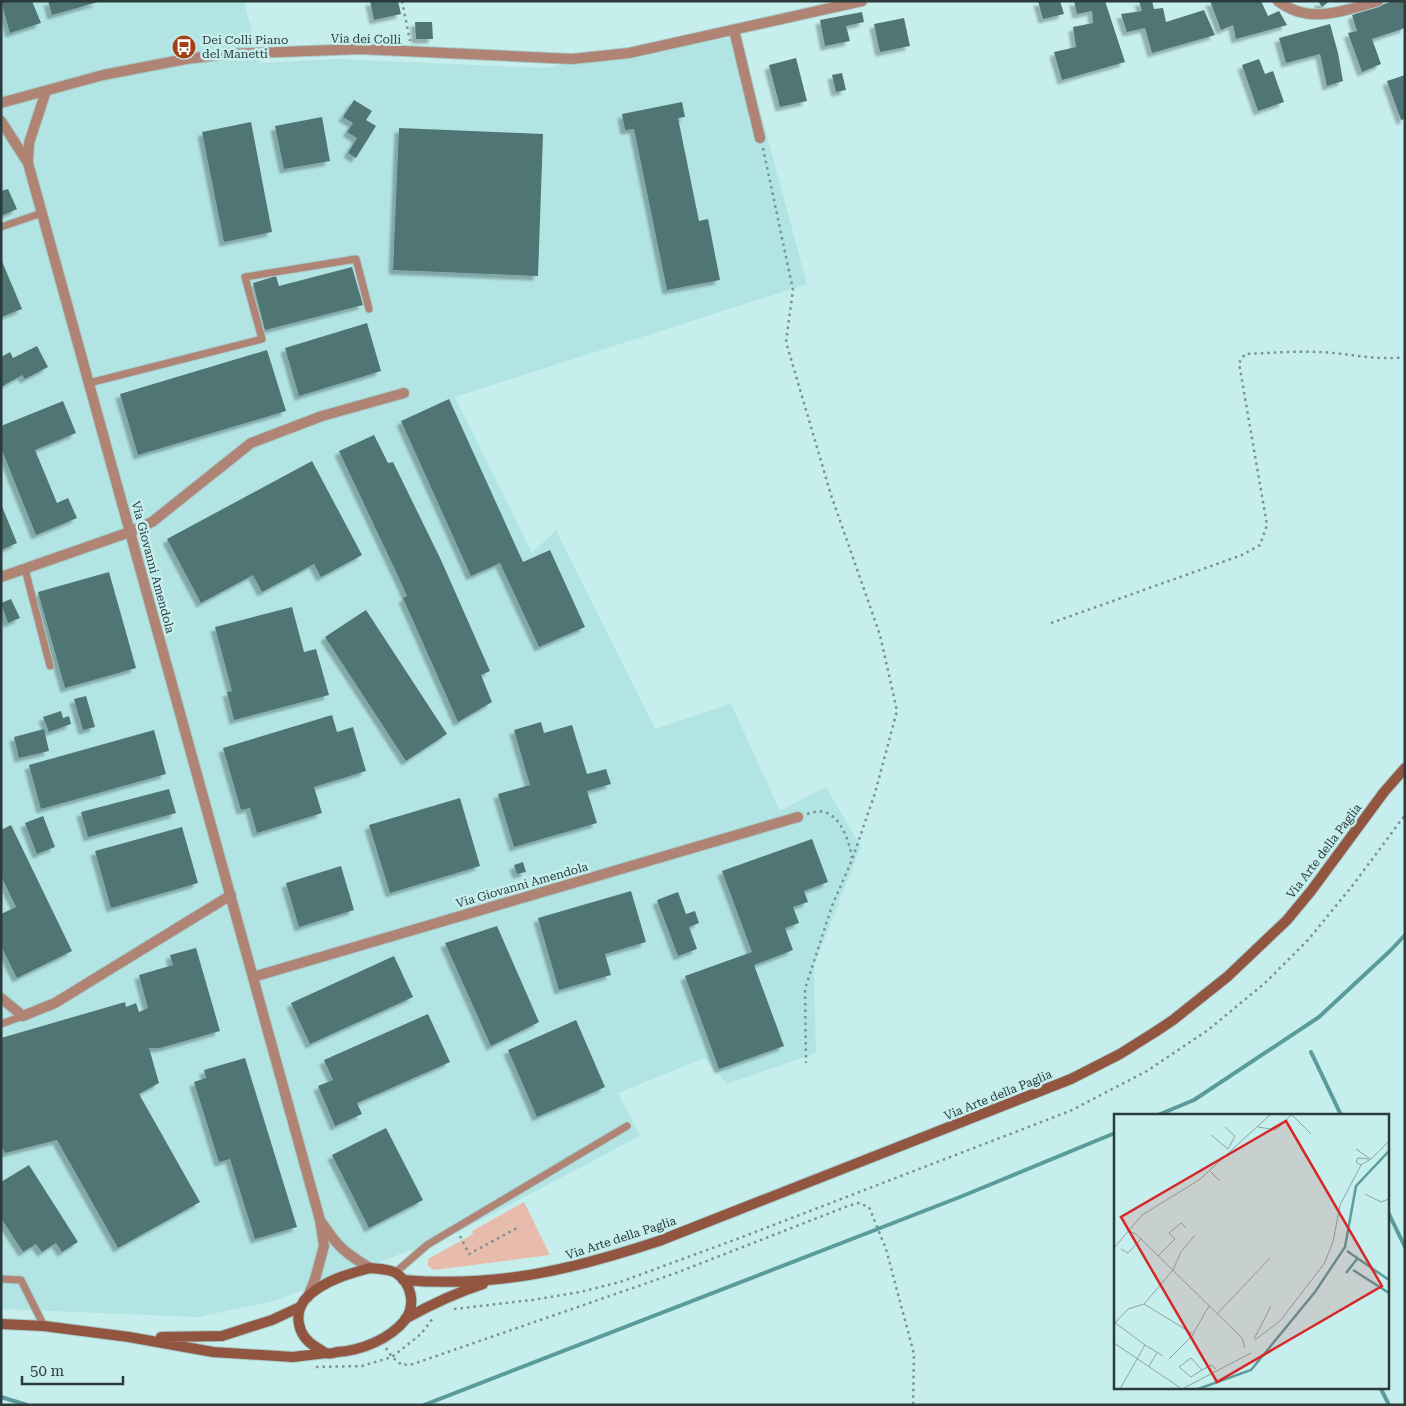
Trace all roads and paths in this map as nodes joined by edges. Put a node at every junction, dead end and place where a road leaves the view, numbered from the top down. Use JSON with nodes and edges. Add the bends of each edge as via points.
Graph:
{"nodes":[{"id":1,"x":402,"y":1,"type":"edge"},
{"id":2,"x":862,"y":1,"type":"edge"},
{"id":3,"x":1278,"y":1,"type":"edge"},
{"id":4,"x":1378,"y":1,"type":"edge"},
{"id":5,"x":734,"y":30,"type":"junction"},
{"id":6,"x":412,"y":52,"type":"junction"},
{"id":7,"x":46,"y":91,"type":"junction"},
{"id":8,"x":1,"y":104,"type":"edge"},
{"id":9,"x":1,"y":121,"type":"edge"},
{"id":10,"x":760,"y":138,"type":"joint"},
{"id":11,"x":28,"y":163,"type":"junction"},
{"id":12,"x":42,"y":213,"type":"junction"},
{"id":13,"x":1,"y":227,"type":"edge"},
{"id":14,"x":369,"y":309,"type":"dead end"},
{"id":15,"x":1405,"y":357,"type":"edge"},
{"id":16,"x":89,"y":383,"type":"junction"},
{"id":17,"x":404,"y":393,"type":"dead end"},
{"id":18,"x":130,"y":532,"type":"junction"},
{"id":19,"x":25,"y":569,"type":"junction"},
{"id":20,"x":1,"y":577,"type":"edge"},
{"id":21,"x":1050,"y":623,"type":"dead end"},
{"id":22,"x":50,"y":666,"type":"dead end"},
{"id":23,"x":1405,"y":768,"type":"edge"},
{"id":24,"x":798,"y":817,"type":"joint"},
{"id":25,"x":852,"y":860,"type":"junction"},
{"id":26,"x":230,"y":895,"type":"junction"},
{"id":27,"x":253,"y":977,"type":"junction"},
{"id":28,"x":1,"y":998,"type":"edge"},
{"id":29,"x":23,"y":1016,"type":"junction"},
{"id":30,"x":1,"y":1024,"type":"edge"},
{"id":31,"x":806,"y":1063,"type":"dead end"},
{"id":32,"x":626,"y":1126,"type":"dead end"},
{"id":33,"x":320,"y":1220,"type":"junction"},
{"id":34,"x":456,"y":1228,"type":"junction"},
{"id":35,"x":517,"y":1228,"type":"dead end"},
{"id":36,"x":370,"y":1268,"type":"junction"},
{"id":37,"x":399,"y":1276,"type":"junction"},
{"id":38,"x":1,"y":1278,"type":"edge"},
{"id":39,"x":498,"y":1280,"type":"junction"},
{"id":40,"x":308,"y":1297,"type":"junction"},
{"id":41,"x":300,"y":1307,"type":"junction"},
{"id":42,"x":405,"y":1320,"type":"junction"},
{"id":43,"x":1,"y":1324,"type":"edge"},
{"id":44,"x":44,"y":1326,"type":"junction"},
{"id":45,"x":129,"y":1337,"type":"junction"},
{"id":46,"x":380,"y":1339,"type":"junction"},
{"id":47,"x":326,"y":1353,"type":"junction"},
{"id":48,"x":913,"y":1405,"type":"edge"}],
"edges":[{"from":1,"to":6,"type":"path"},
{"from":2,"to":5,"type":"street","name":"Via dei Colli"},
{"from":3,"to":4,"type":"street","via":[[1288,9],[1309,15],[1335,14]]},
{"from":5,"to":6,"type":"street","name":"Via dei Colli","via":[[628,53],[572,59]]},
{"from":5,"to":10,"type":"street"},
{"from":6,"to":7,"type":"street","name":"Via dei Colli","via":[[360,49],[220,55],[140,67]]},
{"from":7,"to":8,"type":"street","name":"Via dei Colli"},
{"from":7,"to":11,"type":"street","name":"Via Giovanni Amendola","via":[[29,143]]},
{"from":9,"to":11,"type":"street","name":"Via Giovanni Amendola"},
{"from":10,"to":25,"type":"path","via":[[793,290],[786,342],[831,496],[880,635],[897,711],[875,793]]},
{"from":11,"to":12,"type":"street","name":"Via Giovanni Amendola"},
{"from":12,"to":13,"type":"lane"},
{"from":12,"to":16,"type":"street","name":"Via Giovanni Amendola"},
{"from":14,"to":16,"type":"lane","via":[[356,259],[246,277],[262,338]]},
{"from":15,"to":21,"type":"path","via":[[1379,358],[1319,352],[1245,354],[1239,363],[1267,524],[1260,545],[1242,556]]},
{"from":16,"to":18,"type":"street","name":"Via Giovanni Amendola"},
{"from":17,"to":18,"type":"street","via":[[322,416],[251,443],[152,522]]},
{"from":18,"to":19,"type":"street"},
{"from":18,"to":26,"type":"street","name":"Via Giovanni Amendola"},
{"from":19,"to":20,"type":"street"},
{"from":19,"to":22,"type":"lane"},
{"from":23,"to":39,"type":"main road","name":"Via Arte della Paglia","via":[[1287,920],[1233,972],[1186,1010],[1120,1054],[1071,1080],[659,1241],[579,1266]]},
{"from":24,"to":25,"type":"path","via":[[817,811],[834,816],[850,848]]},
{"from":24,"to":27,"type":"street","name":"Via Giovanni Amendola"},
{"from":25,"to":31,"type":"path","via":[[832,906],[805,989]]},
{"from":26,"to":27,"type":"street","name":"Via Giovanni Amendola"},
{"from":26,"to":29,"type":"street","via":[[55,1003]]},
{"from":27,"to":33,"type":"street","name":"Via Giovanni Amendola"},
{"from":28,"to":29,"type":"street"},
{"from":29,"to":30,"type":"lane"},
{"from":32,"to":34,"type":"lane"},
{"from":33,"to":36,"type":"street","name":"Via Giovanni Amendola","via":[[335,1243]]},
{"from":33,"to":40,"type":"street","name":"Via Giovanni Amendola","via":[[324,1246]]},
{"from":34,"to":35,"type":"path","via":[[469,1254]]},
{"from":34,"to":37,"type":"lane","via":[[427,1245]]},
{"from":36,"to":37,"type":"main road","name":"Via Arte della Paglia"},
{"from":36,"to":40,"type":"main road","name":"Via Arte della Paglia","via":[[325,1283]]},
{"from":37,"to":39,"type":"main road","name":"Via Arte della Paglia","via":[[427,1282]]},
{"from":37,"to":42,"type":"main road","via":[[410,1291],[412,1305]]},
{"from":38,"to":44,"type":"lane","via":[[21,1280]]},
{"from":39,"to":42,"type":"main road","name":"Via Arte della Paglia","via":[[462,1291]]},
{"from":40,"to":41,"type":"main road","name":"Via Arte della Paglia"},
{"from":41,"to":45,"type":"main road","name":"Via Arte della Paglia","via":[[222,1336]]},
{"from":41,"to":47,"type":"main road","via":[[300,1332],[309,1343]]},
{"from":42,"to":46,"type":"main road","name":"Via Arte della Paglia"},
{"from":43,"to":44,"type":"main road","name":"Via Arte della Paglia"},
{"from":44,"to":45,"type":"main road","name":"Via Arte della Paglia"},
{"from":45,"to":47,"type":"main road","name":"Via Arte della Paglia","via":[[213,1352],[293,1358]]},
{"from":46,"to":47,"type":"main road","name":"Via Arte della Paglia","via":[[354,1349]]},
{"from":46,"to":48,"type":"path","via":[[392,1357],[402,1364],[413,1364],[676,1272],[858,1203],[868,1207],[886,1249],[914,1354]]}]}
